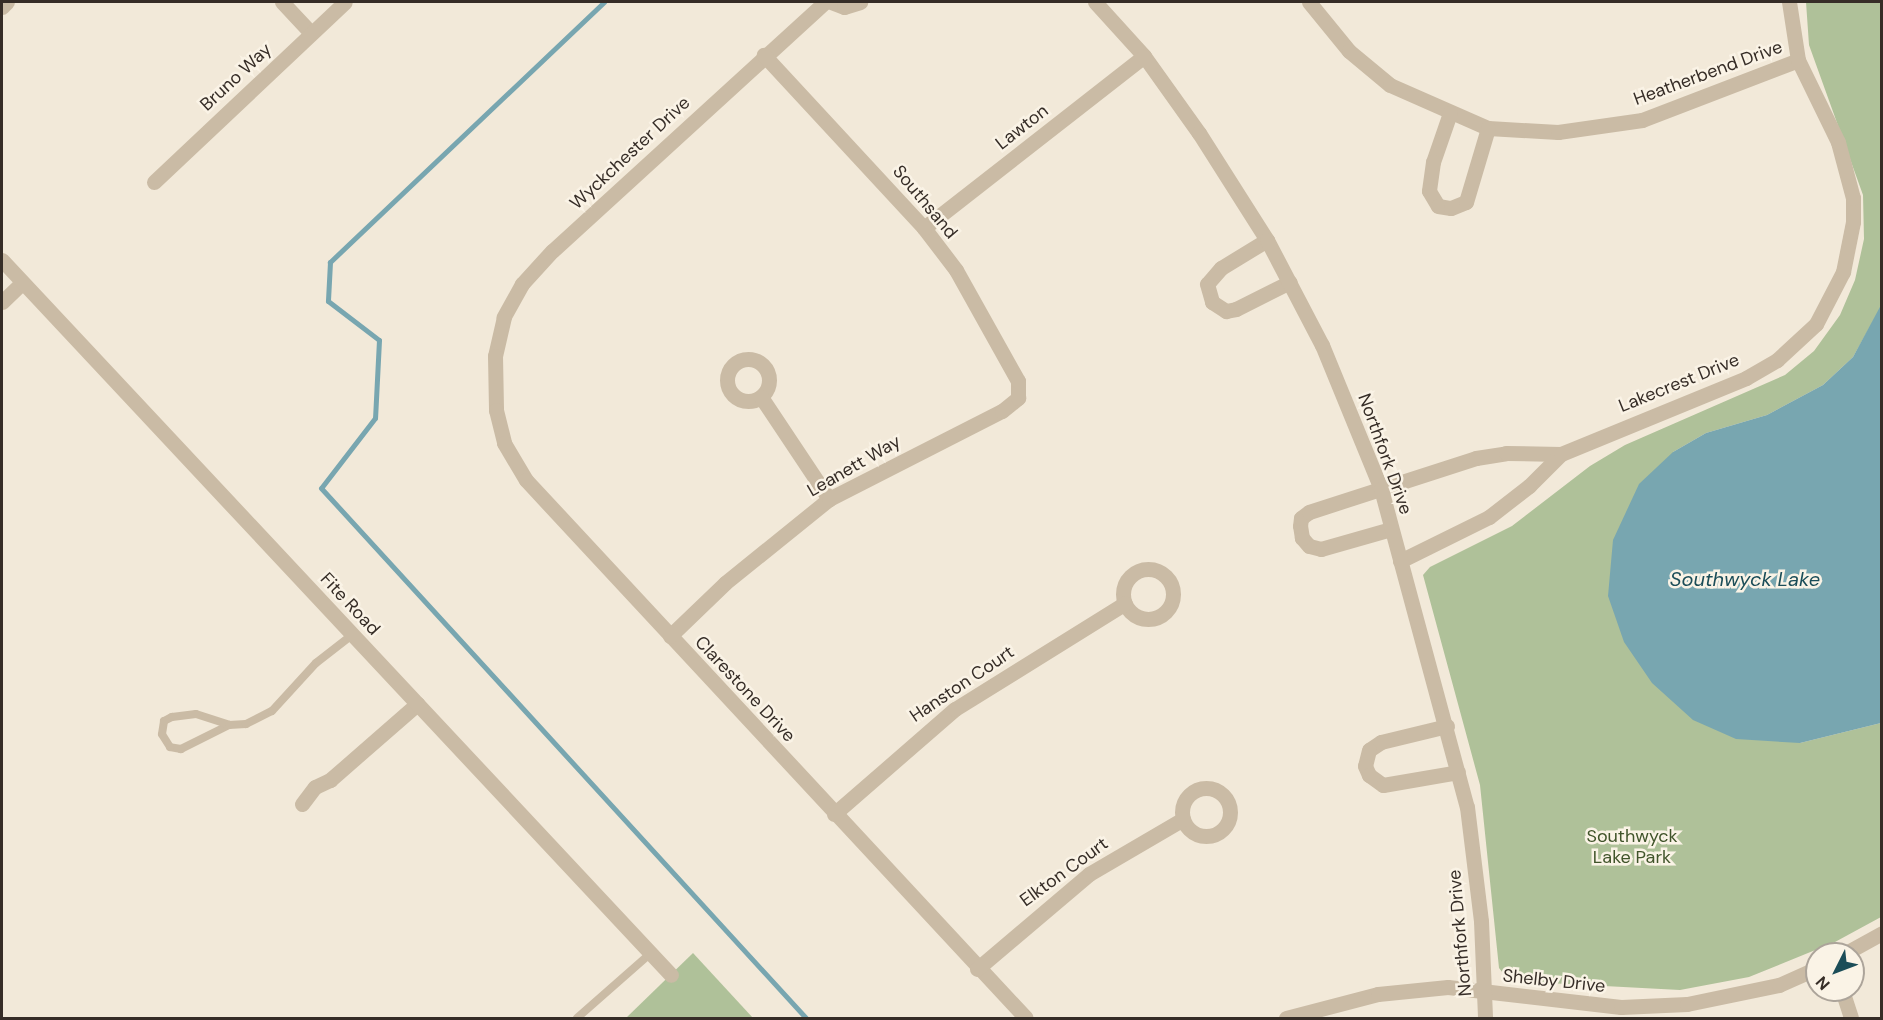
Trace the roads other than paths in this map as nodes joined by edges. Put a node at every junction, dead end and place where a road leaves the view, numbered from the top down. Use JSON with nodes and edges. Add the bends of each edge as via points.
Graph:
{"nodes":[{"id":1,"x":7,"y":2,"type":"edge"},
{"id":2,"x":282,"y":2,"type":"edge"},
{"id":3,"x":345,"y":2,"type":"edge"},
{"id":4,"x":825,"y":2,"type":"edge"},
{"id":5,"x":831,"y":2,"type":"edge"},
{"id":6,"x":860,"y":2,"type":"edge"},
{"id":7,"x":1095,"y":2,"type":"edge"},
{"id":8,"x":1309,"y":2,"type":"edge"},
{"id":9,"x":1790,"y":2,"type":"edge"},
{"id":10,"x":2,"y":7,"type":"edge"},
{"id":11,"x":311,"y":33,"type":"junction"},
{"id":12,"x":764,"y":55,"type":"junction"},
{"id":13,"x":1144,"y":56,"type":"junction"},
{"id":14,"x":1798,"y":60,"type":"junction"},
{"id":15,"x":1450,"y":113,"type":"junction"},
{"id":16,"x":1488,"y":128,"type":"junction"},
{"id":17,"x":154,"y":182,"type":"dead end"},
{"id":18,"x":924,"y":228,"type":"junction"},
{"id":19,"x":1267,"y":240,"type":"junction"},
{"id":20,"x":2,"y":260,"type":"edge"},
{"id":21,"x":1290,"y":282,"type":"junction"},
{"id":22,"x":22,"y":284,"type":"junction"},
{"id":23,"x":2,"y":302,"type":"edge"},
{"id":24,"x":495,"y":356,"type":"joint"},
{"id":25,"x":761,"y":397,"type":"dead end"},
{"id":26,"x":1018,"y":398,"type":"joint"},
{"id":27,"x":1560,"y":454,"type":"junction"},
{"id":28,"x":1381,"y":489,"type":"junction"},
{"id":29,"x":829,"y":499,"type":"junction"},
{"id":30,"x":1391,"y":529,"type":"junction"},
{"id":31,"x":1400,"y":561,"type":"junction"},
{"id":32,"x":1125,"y":603,"type":"dead end"},
{"id":33,"x":352,"y":635,"type":"junction"},
{"id":34,"x":670,"y":636,"type":"junction"},
{"id":35,"x":417,"y":704,"type":"junction"},
{"id":36,"x":229,"y":725,"type":"junction"},
{"id":37,"x":1447,"y":726,"type":"junction"},
{"id":38,"x":1458,"y":772,"type":"junction"},
{"id":39,"x":302,"y":804,"type":"dead end"},
{"id":40,"x":834,"y":814,"type":"junction"},
{"id":41,"x":1183,"y":819,"type":"dead end"},
{"id":42,"x":1881,"y":933,"type":"edge"},
{"id":43,"x":1865,"y":942,"type":"edge"},
{"id":44,"x":651,"y":952,"type":"junction"},
{"id":45,"x":977,"y":969,"type":"junction"},
{"id":46,"x":1805,"y":973,"type":"edge"},
{"id":47,"x":671,"y":975,"type":"dead end"},
{"id":48,"x":1484,"y":993,"type":"junction"},
{"id":49,"x":1846,"y":1002,"type":"edge"},
{"id":50,"x":1622,"y":1013,"type":"edge"},
{"id":51,"x":577,"y":1018,"type":"edge"},
{"id":52,"x":1026,"y":1018,"type":"edge"},
{"id":53,"x":1286,"y":1018,"type":"edge"},
{"id":54,"x":1485,"y":1018,"type":"edge"},
{"id":55,"x":1851,"y":1018,"type":"edge"}],
"edges":[{"from":1,"to":10,"type":"street"},
{"from":2,"to":11,"type":"street"},
{"from":3,"to":11,"type":"street","name":"Bruno Way"},
{"from":4,"to":12,"type":"street","name":"Wyckchester Drive"},
{"from":5,"to":6,"type":"street","via":[[843,7]]},
{"from":7,"to":13,"type":"street","name":"Northfork Drive"},
{"from":8,"to":15,"type":"street","name":"Heatherbend Drive","via":[[1368,69],[1410,96]]},
{"from":9,"to":14,"type":"street","name":"Lakecrest Drive"},
{"from":11,"to":17,"type":"street","name":"Bruno Way"},
{"from":12,"to":18,"type":"street","name":"Southsand"},
{"from":12,"to":24,"type":"street","name":"Wyckchester Drive","via":[[530,276],[504,317]]},
{"from":13,"to":18,"type":"street","name":"Lawton"},
{"from":13,"to":19,"type":"street","name":"Northfork Drive","via":[[1227,174]]},
{"from":14,"to":16,"type":"street","name":"Heatherbend Drive","via":[[1642,120],[1558,132]]},
{"from":14,"to":27,"type":"street","name":"Lakecrest Drive","via":[[1838,142],[1853,198],[1849,250],[1828,303],[1798,343],[1746,378]]},
{"from":15,"to":16,"type":"street","name":"Heatherbend Drive"},
{"from":15,"to":16,"type":"street","via":[[1433,162],[1429,191],[1438,206],[1451,208],[1466,202]]},
{"from":18,"to":26,"type":"street","name":"Southsand","via":[[956,270],[1018,381]]},
{"from":19,"to":21,"type":"street","name":"Northfork Drive"},
{"from":19,"to":21,"type":"street","via":[[1221,268],[1207,284],[1212,302],[1226,311],[1236,309]]},
{"from":20,"to":22,"type":"street","name":"Fite Road"},
{"from":21,"to":28,"type":"street","name":"Northfork Drive","via":[[1346,399]]},
{"from":22,"to":23,"type":"street"},
{"from":22,"to":33,"type":"street","name":"Fite Road"},
{"from":24,"to":34,"type":"street","name":"Clarestone Drive","via":[[496,410],[504,443],[525,480]]},
{"from":25,"to":29,"type":"street"},
{"from":26,"to":29,"type":"street","name":"Leanett Way","via":[[1002,411]]},
{"from":27,"to":28,"type":"street","name":"Lakecrest Drive","via":[[1506,453],[1476,458]]},
{"from":27,"to":31,"type":"street","name":"Lakecrest Drive","via":[[1529,486],[1489,517]]},
{"from":28,"to":30,"type":"street","name":"Northfork Drive"},
{"from":28,"to":30,"type":"street","name":"Lakecrest Drive","via":[[1309,512],[1301,518],[1302,538],[1309,546],[1321,549]]},
{"from":29,"to":34,"type":"street","name":"Leanett Way","via":[[725,583]]},
{"from":30,"to":31,"type":"street","name":"Northfork Drive"},
{"from":31,"to":37,"type":"street","name":"Northfork Drive"},
{"from":32,"to":40,"type":"street","name":"Hanston Court","via":[[955,709]]},
{"from":33,"to":35,"type":"street","name":"Fite Road"},
{"from":33,"to":36,"type":"lane","via":[[316,663],[273,711],[246,724]]},
{"from":34,"to":40,"type":"street","name":"Clarestone Drive"},
{"from":35,"to":39,"type":"street","via":[[339,773],[315,788]]},
{"from":35,"to":44,"type":"street","name":"Fite Road"},
{"from":36,"to":36,"type":"lane","via":[[196,714],[164,722],[162,734],[170,747],[182,748]]},
{"from":37,"to":38,"type":"street","name":"Northfork Drive"},
{"from":37,"to":38,"type":"street","via":[[1381,742],[1369,750],[1365,766],[1369,775],[1383,785]]},
{"from":38,"to":48,"type":"street","name":"Northfork Drive","via":[[1467,807]]},
{"from":40,"to":45,"type":"street","name":"Clarestone Drive"},
{"from":41,"to":45,"type":"street","name":"Elkton Court","via":[[1089,874]]},
{"from":42,"to":43,"type":"street"},
{"from":44,"to":47,"type":"street","name":"Fite Road"},
{"from":44,"to":51,"type":"lane"},
{"from":45,"to":52,"type":"street","name":"Clarestone Drive"},
{"from":46,"to":50,"type":"street","name":"Shelby Drive","via":[[1779,985],[1728,998]]},
{"from":48,"to":50,"type":"street","name":"Shelby Drive"},
{"from":48,"to":53,"type":"street","name":"Shelby Drive","via":[[1448,987],[1411,990],[1323,1006]]},
{"from":48,"to":54,"type":"street","name":"Northfork Drive"},
{"from":49,"to":55,"type":"street"}]}
